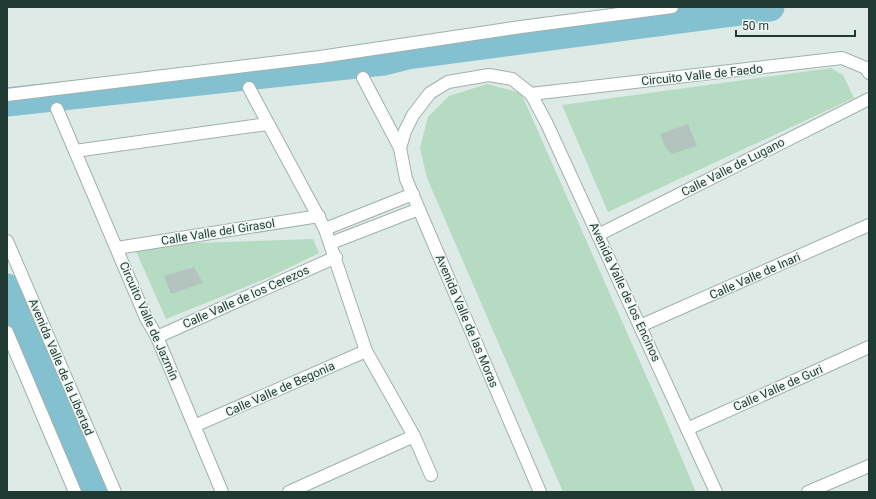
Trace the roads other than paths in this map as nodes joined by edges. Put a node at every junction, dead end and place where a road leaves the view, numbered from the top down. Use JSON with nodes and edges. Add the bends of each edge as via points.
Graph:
{"nodes":[{"id":1,"x":672,"y":7,"type":"edge"},
{"id":2,"x":869,"y":73,"type":"edge"},
{"id":3,"x":363,"y":78,"type":"dead end"},
{"id":4,"x":249,"y":88,"type":"dead end"},
{"id":5,"x":531,"y":94,"type":"junction"},
{"id":6,"x":7,"y":95,"type":"edge"},
{"id":7,"x":869,"y":99,"type":"edge"},
{"id":8,"x":57,"y":109,"type":"dead end"},
{"id":9,"x":267,"y":124,"type":"junction"},
{"id":10,"x":400,"y":148,"type":"junction"},
{"id":11,"x":75,"y":151,"type":"junction"},
{"id":12,"x":413,"y":194,"type":"junction"},
{"id":13,"x":419,"y":209,"type":"junction"},
{"id":14,"x":319,"y":216,"type":"junction"},
{"id":15,"x":869,"y":225,"type":"edge"},
{"id":16,"x":325,"y":229,"type":"junction"},
{"id":17,"x":598,"y":235,"type":"junction"},
{"id":18,"x":7,"y":241,"type":"edge"},
{"id":19,"x":331,"y":243,"type":"junction"},
{"id":20,"x":116,"y":248,"type":"junction"},
{"id":21,"x":336,"y":257,"type":"junction"},
{"id":22,"x":640,"y":326,"type":"junction"},
{"id":23,"x":7,"y":332,"type":"edge"},
{"id":24,"x":157,"y":337,"type":"junction"},
{"id":25,"x":869,"y":347,"type":"edge"},
{"id":26,"x":366,"y":351,"type":"junction"},
{"id":27,"x":194,"y":426,"type":"junction"},
{"id":28,"x":687,"y":429,"type":"junction"},
{"id":29,"x":414,"y":436,"type":"junction"},
{"id":30,"x":869,"y":466,"type":"edge"},
{"id":31,"x":431,"y":475,"type":"dead end"},
{"id":32,"x":75,"y":492,"type":"edge"},
{"id":33,"x":115,"y":492,"type":"edge"},
{"id":34,"x":222,"y":492,"type":"edge"},
{"id":35,"x":289,"y":492,"type":"edge"},
{"id":36,"x":540,"y":492,"type":"edge"},
{"id":37,"x":716,"y":492,"type":"edge"},
{"id":38,"x":808,"y":492,"type":"edge"}],
"edges":[{"from":1,"to":6,"type":"street","via":[[320,57]]},
{"from":2,"to":5,"type":"street","name":"Circuito Valle de Faedo","via":[[866,68],[842,58]]},
{"from":3,"to":10,"type":"street","name":"Avenida Valle de las Moras"},
{"from":4,"to":9,"type":"street"},
{"from":5,"to":10,"type":"street","name":"Avenida Valle de las Moras","via":[[512,79],[489,75],[448,82],[430,93],[413,115],[404,131]]},
{"from":5,"to":17,"type":"street","name":"Avenida Valle de los Encinos"},
{"from":7,"to":17,"type":"street","name":"Calle Valle de Lugano"},
{"from":8,"to":11,"type":"street","name":"Circuito Valle de Jazmín"},
{"from":9,"to":11,"type":"street"},
{"from":9,"to":14,"type":"street"},
{"from":10,"to":12,"type":"street","name":"Avenida Valle de las Moras","via":[[406,179]]},
{"from":11,"to":20,"type":"street","name":"Circuito Valle de Jazmín"},
{"from":12,"to":13,"type":"street","name":"Avenida Valle de las Moras"},
{"from":12,"to":16,"type":"street"},
{"from":13,"to":19,"type":"street"},
{"from":13,"to":36,"type":"street","name":"Avenida Valle de las Moras"},
{"from":14,"to":16,"type":"street"},
{"from":14,"to":20,"type":"street","name":"Calle Valle del Girasol"},
{"from":15,"to":22,"type":"street","name":"Calle Valle de Inari"},
{"from":16,"to":19,"type":"street"},
{"from":17,"to":22,"type":"street","name":"Avenida Valle de los Encinos"},
{"from":18,"to":33,"type":"street","name":"Avenida Valle de la Libertad"},
{"from":19,"to":21,"type":"street"},
{"from":20,"to":24,"type":"street","name":"Circuito Valle de Jazmín","via":[[146,318]]},
{"from":21,"to":24,"type":"street","name":"Calle Valle de los Cerezos"},
{"from":21,"to":26,"type":"street"},
{"from":22,"to":28,"type":"street","name":"Avenida Valle de los Encinos"},
{"from":23,"to":32,"type":"street"},
{"from":24,"to":27,"type":"street","name":"Circuito Valle de Jazmín"},
{"from":25,"to":28,"type":"street","name":"Calle Valle de Guri"},
{"from":26,"to":27,"type":"street","name":"Calle Valle de Begonia"},
{"from":26,"to":29,"type":"street"},
{"from":27,"to":34,"type":"street","name":"Circuito Valle de Jazmín"},
{"from":28,"to":37,"type":"street","name":"Avenida Valle de los Encinos"},
{"from":29,"to":31,"type":"street"},
{"from":29,"to":35,"type":"street"},
{"from":30,"to":38,"type":"street"}]}
